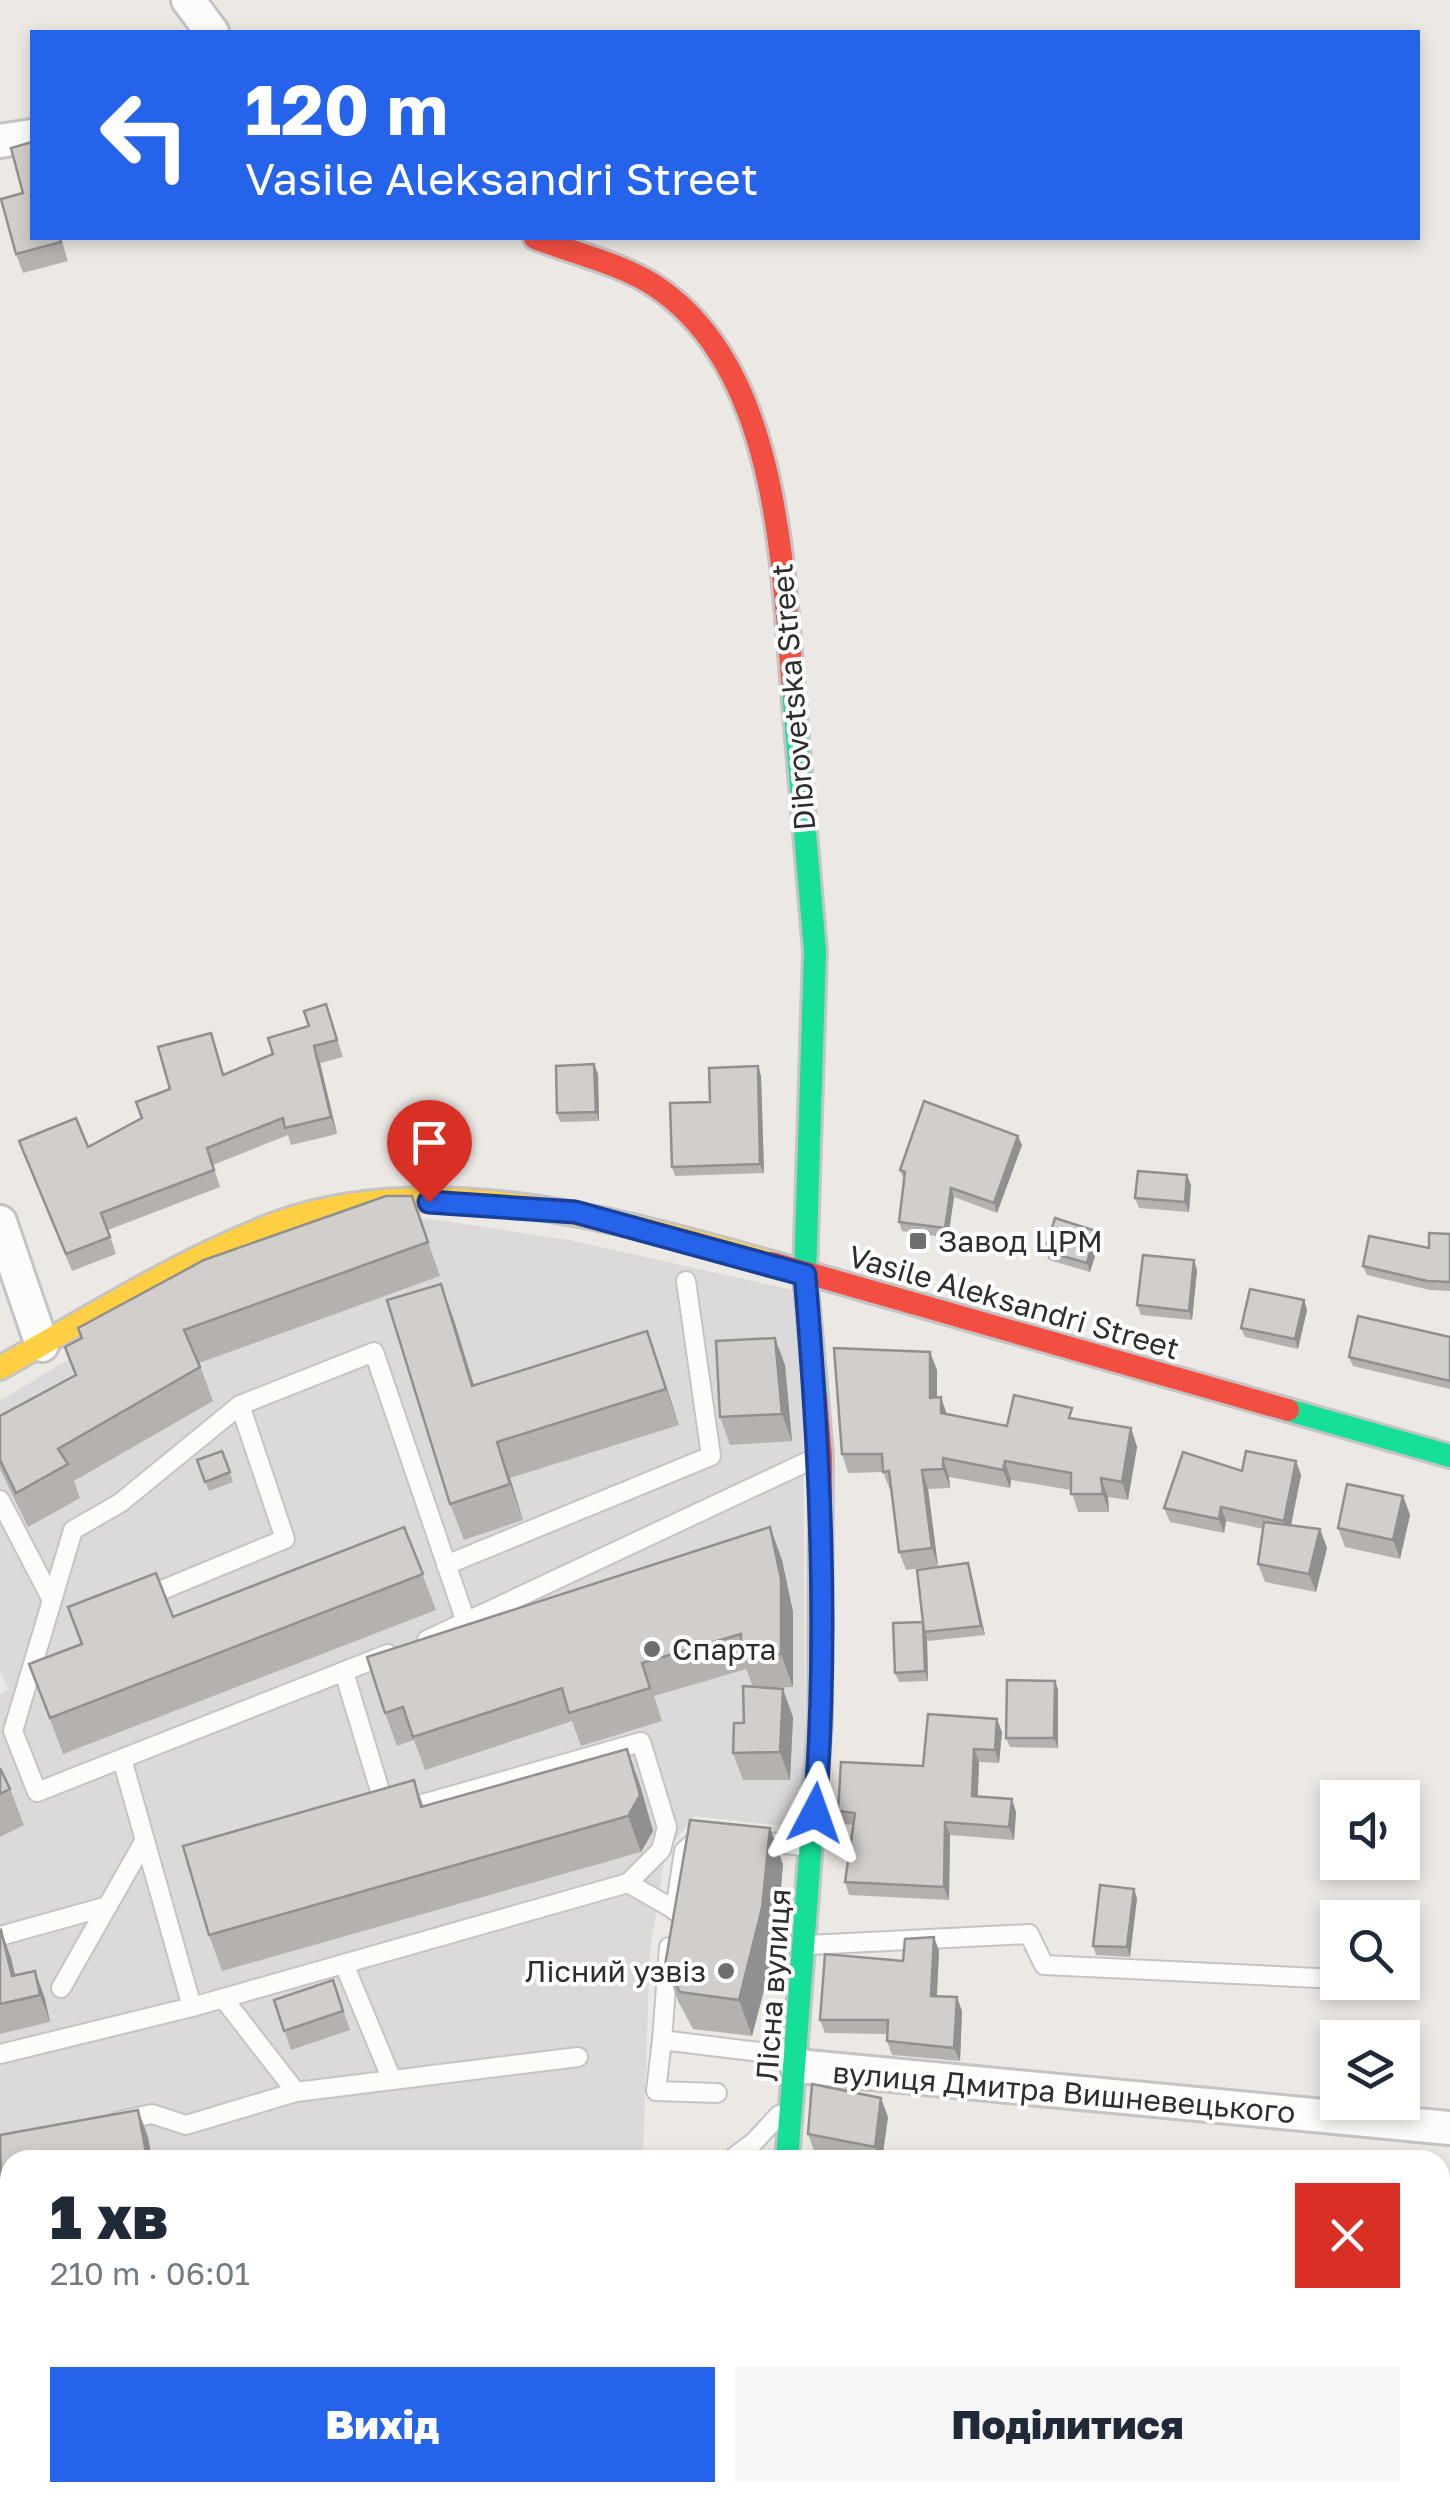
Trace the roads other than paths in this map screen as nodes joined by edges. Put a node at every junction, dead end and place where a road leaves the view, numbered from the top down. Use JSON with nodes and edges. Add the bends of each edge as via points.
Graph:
{"nodes":[{"id":1,"x":188,"y":0,"type":"edge"},
{"id":2,"x":210,"y":30,"type":"edge"},
{"id":3,"x":30,"y":136,"type":"edge"},
{"id":4,"x":0,"y":142,"type":"edge"},
{"id":5,"x":540,"y":240,"type":"edge"},
{"id":6,"x":0,"y":1222,"type":"edge"},
{"id":7,"x":805,"y":1275,"type":"junction"},
{"id":8,"x":686,"y":1281,"type":"dead end"},
{"id":9,"x":42,"y":1345,"type":"junction"},
{"id":10,"x":0,"y":1368,"type":"edge"},
{"id":11,"x":240,"y":1405,"type":"junction"},
{"id":12,"x":1450,"y":1456,"type":"edge"},
{"id":13,"x":821,"y":1457,"type":"junction"},
{"id":14,"x":0,"y":1500,"type":"edge"},
{"id":15,"x":446,"y":1565,"type":"junction"},
{"id":16,"x":162,"y":1590,"type":"edge"},
{"id":17,"x":52,"y":1600,"type":"junction"},
{"id":18,"x":466,"y":1622,"type":"junction"},
{"id":19,"x":344,"y":1672,"type":"junction"},
{"id":20,"x":122,"y":1759,"type":"junction"},
{"id":21,"x":145,"y":1840,"type":"junction"},
{"id":22,"x":813,"y":1847,"type":"junction"},
{"id":23,"x":628,"y":1883,"type":"junction"},
{"id":24,"x":108,"y":1906,"type":"junction"},
{"id":25,"x":675,"y":1910,"type":"junction"},
{"id":26,"x":0,"y":1936,"type":"edge"},
{"id":27,"x":805,"y":1945,"type":"junction"},
{"id":28,"x":344,"y":1964,"type":"junction"},
{"id":29,"x":1320,"y":1978,"type":"edge"},
{"id":30,"x":61,"y":1988,"type":"dead end"},
{"id":31,"x":223,"y":1998,"type":"junction"},
{"id":32,"x":192,"y":2008,"type":"junction"},
{"id":33,"x":662,"y":2040,"type":"junction"},
{"id":34,"x":0,"y":2054,"type":"edge"},
{"id":35,"x":578,"y":2057,"type":"dead end"},
{"id":36,"x":797,"y":2073,"type":"junction"},
{"id":37,"x":392,"y":2080,"type":"junction"},
{"id":38,"x":296,"y":2092,"type":"junction"},
{"id":39,"x":717,"y":2093,"type":"dead end"},
{"id":40,"x":95,"y":2126,"type":"edge"},
{"id":41,"x":1450,"y":2128,"type":"edge"},
{"id":42,"x":755,"y":2150,"type":"edge"},
{"id":43,"x":789,"y":2150,"type":"edge"}],
"edges":[{"from":1,"to":2,"type":"street"},
{"from":3,"to":4,"type":"street"},
{"from":5,"to":7,"type":"street","name":"Dibrovetska Street","via":[[653,284],[698,320],[730,369],[756,436],[781,550],[815,952]]},
{"from":6,"to":9,"type":"street"},
{"from":7,"to":9,"type":"street","name":"Vasile Aleksandri Street","via":[[575,1212],[462,1202],[364,1203],[278,1223],[194,1259]]},
{"from":7,"to":12,"type":"street","name":"Vasile Aleksandri Street"},
{"from":7,"to":13,"type":"street","name":"Лісна вулиця"},
{"from":8,"to":15,"type":"lane","via":[[711,1456]]},
{"from":9,"to":10,"type":"street","name":"Vasile Aleksandri Street"},
{"from":11,"to":15,"type":"lane","via":[[374,1352]]},
{"from":11,"to":16,"type":"lane","via":[[285,1539]]},
{"from":11,"to":17,"type":"lane","via":[[120,1503],[73,1530]]},
{"from":13,"to":18,"type":"lane"},
{"from":13,"to":22,"type":"street","name":"Лісна вулиця"},
{"from":14,"to":17,"type":"lane"},
{"from":15,"to":18,"type":"lane"},
{"from":17,"to":20,"type":"lane","via":[[13,1731],[37,1792]]},
{"from":18,"to":19,"type":"lane"},
{"from":19,"to":20,"type":"lane"},
{"from":19,"to":23,"type":"lane","via":[[386,1814],[642,1742],[667,1827],[660,1850]]},
{"from":20,"to":21,"type":"lane"},
{"from":21,"to":24,"type":"lane"},
{"from":21,"to":32,"type":"lane"},
{"from":22,"to":25,"type":"lane","via":[[703,1834],[684,1852]]},
{"from":22,"to":27,"type":"street","name":"Лісна вулиця"},
{"from":23,"to":25,"type":"lane"},
{"from":23,"to":28,"type":"lane"},
{"from":24,"to":26,"type":"lane"},
{"from":24,"to":30,"type":"lane"},
{"from":25,"to":33,"type":"lane"},
{"from":27,"to":29,"type":"lane","via":[[1030,1934],[1044,1965]]},
{"from":27,"to":36,"type":"street","name":"Лісна вулиця"},
{"from":28,"to":31,"type":"lane"},
{"from":28,"to":37,"type":"lane"},
{"from":31,"to":32,"type":"lane"},
{"from":31,"to":38,"type":"lane"},
{"from":32,"to":34,"type":"lane"},
{"from":33,"to":36,"type":"lane"},
{"from":33,"to":39,"type":"lane","via":[[656,2091]]},
{"from":35,"to":37,"type":"lane"},
{"from":36,"to":41,"type":"street","name":"вулиця Дмитра Вишневецького"},
{"from":36,"to":42,"type":"lane"},
{"from":36,"to":43,"type":"street","name":"Лісна вулиця"},
{"from":37,"to":38,"type":"lane"},
{"from":38,"to":40,"type":"lane","via":[[186,2125],[152,2114]]}]}
